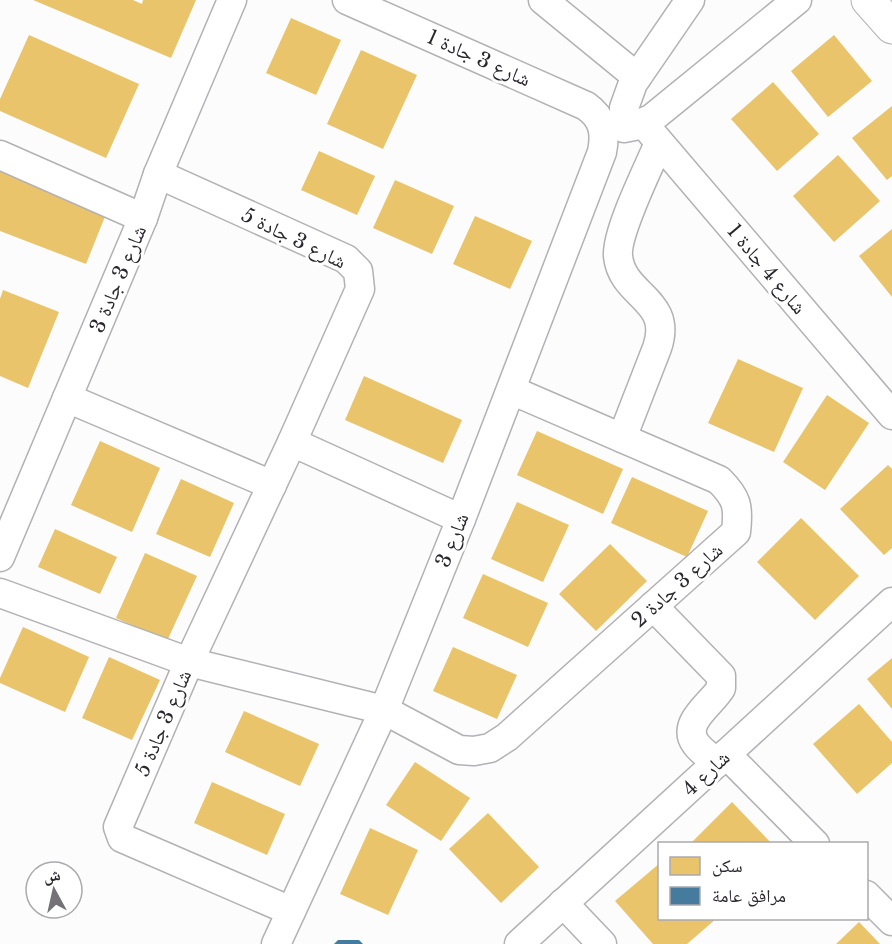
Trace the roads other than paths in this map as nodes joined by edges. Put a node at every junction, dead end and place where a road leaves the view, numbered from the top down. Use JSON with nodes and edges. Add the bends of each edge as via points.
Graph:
{"nodes":[{"id":1,"x":232,"y":0,"type":"edge"},
{"id":2,"x":543,"y":0,"type":"edge"},
{"id":3,"x":797,"y":0,"type":"edge"},
{"id":4,"x":868,"y":0,"type":"edge"},
{"id":5,"x":359,"y":2,"type":"edge"},
{"id":6,"x":683,"y":3,"type":"edge"},
{"id":7,"x":892,"y":27,"type":"edge"},
{"id":8,"x":637,"y":76,"type":"junction"},
{"id":9,"x":633,"y":130,"type":"junction"},
{"id":10,"x":0,"y":155,"type":"edge"},
{"id":11,"x":158,"y":174,"type":"junction"},
{"id":12,"x":143,"y":219,"type":"junction"},
{"id":13,"x":511,"y":390,"type":"junction"},
{"id":14,"x":67,"y":398,"type":"junction"},
{"id":15,"x":892,"y":415,"type":"edge"},
{"id":16,"x":622,"y":438,"type":"junction"},
{"id":17,"x":292,"y":442,"type":"junction"},
{"id":18,"x":272,"y":484,"type":"junction"},
{"id":19,"x":461,"y":519,"type":"junction"},
{"id":20,"x":0,"y":557,"type":"edge"},
{"id":21,"x":0,"y":592,"type":"edge"},
{"id":22,"x":892,"y":602,"type":"edge"},
{"id":23,"x":653,"y":606,"type":"junction"},
{"id":24,"x":189,"y":663,"type":"junction"},
{"id":25,"x":384,"y":710,"type":"junction"},
{"id":26,"x":721,"y":759,"type":"junction"},
{"id":27,"x":814,"y":842,"type":"edge"},
{"id":28,"x":868,"y":897,"type":"edge"},
{"id":29,"x":563,"y":903,"type":"junction"},
{"id":30,"x":291,"y":911,"type":"junction"},
{"id":31,"x":892,"y":921,"type":"edge"},
{"id":32,"x":276,"y":944,"type":"edge"},
{"id":33,"x":519,"y":944,"type":"edge"},
{"id":34,"x":602,"y":944,"type":"edge"}],
"edges":[{"from":1,"to":11,"type":"street","name":"شارع 3 جادة 3"},
{"from":2,"to":8,"type":"street"},
{"from":3,"to":9,"type":"street"},
{"from":4,"to":7,"type":"main road"},
{"from":5,"to":9,"type":"street","name":"شارع 3 جادة 1"},
{"from":6,"to":8,"type":"street"},
{"from":8,"to":9,"type":"street","via":[[624,108]]},
{"from":9,"to":13,"type":"street","name":"شارع 3","via":[[602,152]]},
{"from":9,"to":15,"type":"street","name":"شارع 4 جادة 1"},
{"from":9,"to":16,"type":"street","via":[[618,245],[620,267],[660,318],[661,337]]},
{"from":10,"to":12,"type":"street"},
{"from":11,"to":12,"type":"street","name":"شارع 3 جادة 3"},
{"from":11,"to":17,"type":"street","name":"شارع 3 جادة 5","via":[[346,259],[358,271],[360,289]]},
{"from":12,"to":14,"type":"street","name":"شارع 3 جادة 3"},
{"from":13,"to":16,"type":"street","name":"شارع 3 جادة 2"},
{"from":13,"to":19,"type":"street","name":"شارع 3"},
{"from":14,"to":18,"type":"street"},
{"from":14,"to":20,"type":"street","name":"شارع 3 جادة 3"},
{"from":16,"to":23,"type":"street","name":"شارع 3 جادة 2","via":[[719,480],[733,494],[738,515],[736,532]]},
{"from":17,"to":18,"type":"street","name":"شارع 3 جادة 5"},
{"from":17,"to":19,"type":"street"},
{"from":18,"to":24,"type":"street","name":"شارع 3 جادة 5"},
{"from":19,"to":25,"type":"street","name":"شارع 3"},
{"from":21,"to":24,"type":"street","name":"شارع 3 جادة 2"},
{"from":22,"to":26,"type":"street","name":"شارع 4"},
{"from":23,"to":25,"type":"street","name":"شارع 3 جادة 2","via":[[490,748],[459,750]]},
{"from":23,"to":26,"type":"street","via":[[721,676],[721,688],[696,717],[692,730],[695,743]]},
{"from":24,"to":25,"type":"street","name":"شارع 3 جادة 2"},
{"from":24,"to":30,"type":"street","name":"شارع 3 جادة 5","via":[[118,827],[122,838]]},
{"from":25,"to":30,"type":"street","name":"شارع 3"},
{"from":26,"to":27,"type":"street"},
{"from":26,"to":29,"type":"street","name":"شارع 4"},
{"from":28,"to":31,"type":"street"},
{"from":29,"to":33,"type":"street","name":"شارع 4"},
{"from":29,"to":34,"type":"street"},
{"from":30,"to":32,"type":"street","name":"شارع 3"}]}
